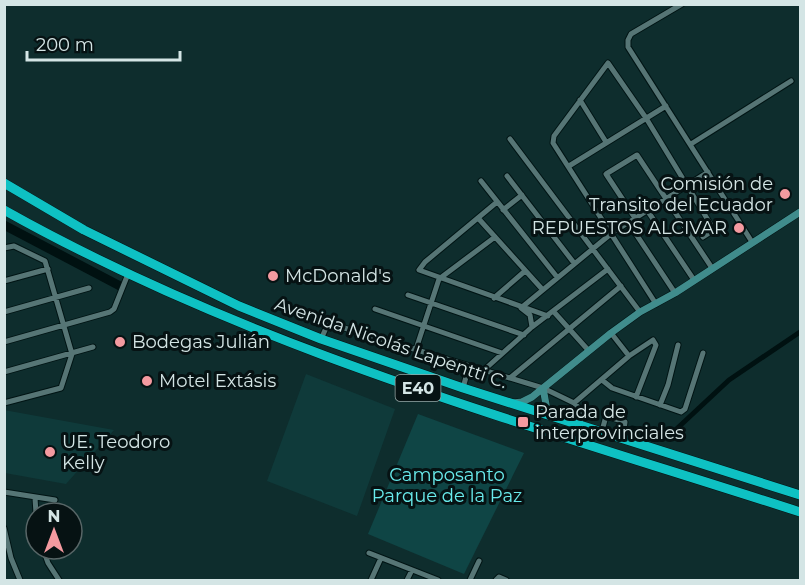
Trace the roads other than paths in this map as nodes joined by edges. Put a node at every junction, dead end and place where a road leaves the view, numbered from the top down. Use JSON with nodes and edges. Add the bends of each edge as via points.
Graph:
{"nodes":[{"id":1,"x":682,"y":4,"type":"edge"},
{"id":2,"x":791,"y":81,"type":"dead end"},
{"id":3,"x":580,"y":100,"type":"junction"},
{"id":4,"x":666,"y":106,"type":"junction"},
{"id":5,"x":646,"y":118,"type":"junction"},
{"id":6,"x":510,"y":139,"type":"dead end"},
{"id":7,"x":606,"y":142,"type":"junction"},
{"id":8,"x":691,"y":144,"type":"junction"},
{"id":9,"x":569,"y":166,"type":"junction"},
{"id":10,"x":708,"y":172,"type":"junction"},
{"id":11,"x":507,"y":176,"type":"dead end"},
{"id":12,"x":481,"y":181,"type":"dead end"},
{"id":13,"x":4,"y":182,"type":"edge"},
{"id":14,"x":686,"y":186,"type":"junction"},
{"id":15,"x":522,"y":195,"type":"junction"},
{"id":16,"x":667,"y":198,"type":"junction"},
{"id":17,"x":497,"y":202,"type":"junction"},
{"id":18,"x":4,"y":210,"type":"edge"},
{"id":19,"x":503,"y":210,"type":"junction"},
{"id":20,"x":648,"y":210,"type":"junction"},
{"id":21,"x":801,"y":212,"type":"edge"},
{"id":22,"x":478,"y":218,"type":"junction"},
{"id":23,"x":635,"y":218,"type":"junction"},
{"id":24,"x":628,"y":222,"type":"junction"},
{"id":25,"x":612,"y":233,"type":"junction"},
{"id":26,"x":495,"y":237,"type":"junction"},
{"id":27,"x":703,"y":237,"type":"dead end"},
{"id":28,"x":752,"y":242,"type":"junction"},
{"id":29,"x":4,"y":248,"type":"edge"},
{"id":30,"x":593,"y":249,"type":"junction"},
{"id":31,"x":574,"y":263,"type":"junction"},
{"id":32,"x":712,"y":268,"type":"junction"},
{"id":33,"x":48,"y":269,"type":"junction"},
{"id":34,"x":608,"y":269,"type":"junction"},
{"id":35,"x":525,"y":271,"type":"junction"},
{"id":36,"x":128,"y":274,"type":"junction"},
{"id":37,"x":557,"y":277,"type":"junction"},
{"id":38,"x":439,"y":279,"type":"junction"},
{"id":39,"x":694,"y":280,"type":"junction"},
{"id":40,"x":4,"y":281,"type":"edge"},
{"id":41,"x":621,"y":286,"type":"junction"},
{"id":42,"x":89,"y":288,"type":"dead end"},
{"id":43,"x":542,"y":290,"type":"junction"},
{"id":44,"x":675,"y":293,"type":"junction"},
{"id":45,"x":408,"y":295,"type":"dead end"},
{"id":46,"x":56,"y":298,"type":"junction"},
{"id":47,"x":494,"y":298,"type":"junction"},
{"id":48,"x":431,"y":303,"type":"junction"},
{"id":49,"x":656,"y":304,"type":"junction"},
{"id":50,"x":521,"y":308,"type":"junction"},
{"id":51,"x":375,"y":309,"type":"dead end"},
{"id":52,"x":4,"y":312,"type":"edge"},
{"id":53,"x":554,"y":312,"type":"junction"},
{"id":54,"x":640,"y":312,"type":"junction"},
{"id":55,"x":548,"y":316,"type":"junction"},
{"id":56,"x":423,"y":325,"type":"junction"},
{"id":57,"x":64,"y":326,"type":"junction"},
{"id":58,"x":532,"y":327,"type":"junction"},
{"id":59,"x":569,"y":328,"type":"junction"},
{"id":60,"x":610,"y":333,"type":"junction"},
{"id":61,"x":524,"y":335,"type":"junction"},
{"id":62,"x":321,"y":339,"type":"junction"},
{"id":63,"x":4,"y":342,"type":"edge"},
{"id":64,"x":678,"y":345,"type":"dead end"},
{"id":65,"x":93,"y":347,"type":"dead end"},
{"id":66,"x":416,"y":349,"type":"junction"},
{"id":67,"x":589,"y":351,"type":"junction"},
{"id":68,"x":502,"y":353,"type":"junction"},
{"id":69,"x":703,"y":353,"type":"dead end"},
{"id":70,"x":72,"y":354,"type":"junction"},
{"id":71,"x":629,"y":356,"type":"junction"},
{"id":72,"x":469,"y":366,"type":"junction"},
{"id":73,"x":484,"y":370,"type":"junction"},
{"id":74,"x":4,"y":372,"type":"edge"},
{"id":75,"x":510,"y":378,"type":"junction"},
{"id":76,"x":602,"y":380,"type":"junction"},
{"id":77,"x":463,"y":387,"type":"junction"},
{"id":78,"x":543,"y":388,"type":"junction"},
{"id":79,"x":636,"y":397,"type":"junction"},
{"id":80,"x":4,"y":403,"type":"edge"},
{"id":81,"x":513,"y":403,"type":"junction"},
{"id":82,"x":574,"y":403,"type":"junction"},
{"id":83,"x":660,"y":405,"type":"junction"},
{"id":84,"x":552,"y":415,"type":"junction"},
{"id":85,"x":580,"y":424,"type":"junction"},
{"id":86,"x":602,"y":431,"type":"junction"},
{"id":87,"x":623,"y":438,"type":"junction"},
{"id":88,"x":4,"y":492,"type":"edge"},
{"id":89,"x":801,"y":495,"type":"edge"},
{"id":90,"x":35,"y":498,"type":"junction"},
{"id":91,"x":55,"y":500,"type":"dead end"},
{"id":92,"x":35,"y":501,"type":"edge"},
{"id":93,"x":801,"y":514,"type":"edge"},
{"id":94,"x":4,"y":528,"type":"edge"},
{"id":95,"x":369,"y":553,"type":"dead end"},
{"id":96,"x":381,"y":558,"type":"junction"},
{"id":97,"x":47,"y":561,"type":"edge"},
{"id":98,"x":479,"y":561,"type":"dead end"},
{"id":99,"x":412,"y":570,"type":"junction"},
{"id":100,"x":20,"y":580,"type":"edge"},
{"id":101,"x":59,"y":580,"type":"edge"},
{"id":102,"x":371,"y":580,"type":"edge"},
{"id":103,"x":407,"y":580,"type":"edge"},
{"id":104,"x":438,"y":580,"type":"edge"},
{"id":105,"x":470,"y":580,"type":"edge"},
{"id":106,"x":496,"y":580,"type":"edge"},
{"id":107,"x":506,"y":580,"type":"edge"}],
"edges":[{"from":1,"to":4,"type":"street","via":[[628,40],[628,47]]},
{"from":2,"to":8,"type":"street"},
{"from":3,"to":5,"type":"street","via":[[608,63]]},
{"from":3,"to":7,"type":"street"},
{"from":3,"to":9,"type":"street","via":[[552,140]]},
{"from":4,"to":5,"type":"street"},
{"from":4,"to":8,"type":"street"},
{"from":5,"to":7,"type":"street"},
{"from":5,"to":14,"type":"street"},
{"from":6,"to":30,"type":"street"},
{"from":7,"to":9,"type":"street"},
{"from":8,"to":10,"type":"street"},
{"from":9,"to":25,"type":"street"},
{"from":10,"to":14,"type":"street"},
{"from":10,"to":28,"type":"street"},
{"from":11,"to":15,"type":"street"},
{"from":12,"to":17,"type":"street"},
{"from":13,"to":62,"type":"highway","name":"Avenida Nicolás Lapentti C.","number":"E40","via":[[84,230],[239,306]]},
{"from":14,"to":16,"type":"street"},
{"from":14,"to":27,"type":"street","via":[[714,230]]},
{"from":15,"to":19,"type":"street"},
{"from":15,"to":31,"type":"street"},
{"from":16,"to":20,"type":"street"},
{"from":16,"to":23,"type":"street","via":[[637,155],[607,172]]},
{"from":16,"to":32,"type":"street"},
{"from":17,"to":19,"type":"street"},
{"from":17,"to":22,"type":"street"},
{"from":18,"to":36,"type":"highway","name":"Avenida Nicolás Lapentti C.","number":"E40"},
{"from":19,"to":37,"type":"street"},
{"from":20,"to":23,"type":"street"},
{"from":20,"to":39,"type":"street"},
{"from":21,"to":28,"type":"street"},
{"from":22,"to":26,"type":"street"},
{"from":22,"to":38,"type":"street","via":[[420,268]]},
{"from":23,"to":24,"type":"street"},
{"from":24,"to":25,"type":"street"},
{"from":24,"to":44,"type":"street"},
{"from":25,"to":30,"type":"street"},
{"from":25,"to":49,"type":"street"},
{"from":26,"to":35,"type":"street"},
{"from":26,"to":38,"type":"street"},
{"from":28,"to":32,"type":"street"},
{"from":29,"to":33,"type":"street","via":[[14,246],[45,261]]},
{"from":30,"to":31,"type":"street"},
{"from":30,"to":34,"type":"street"},
{"from":31,"to":37,"type":"street"},
{"from":32,"to":39,"type":"street"},
{"from":33,"to":40,"type":"street"},
{"from":33,"to":46,"type":"street"},
{"from":34,"to":41,"type":"street"},
{"from":34,"to":53,"type":"street"},
{"from":35,"to":43,"type":"street"},
{"from":35,"to":47,"type":"street"},
{"from":36,"to":57,"type":"street","via":[[114,309]]},
{"from":36,"to":93,"type":"highway","name":"Avenida Nicolás Lapentti C.","number":"E40","via":[[320,355]]},
{"from":37,"to":43,"type":"street"},
{"from":38,"to":47,"type":"street"},
{"from":38,"to":48,"type":"street"},
{"from":39,"to":44,"type":"street"},
{"from":41,"to":54,"type":"street"},
{"from":41,"to":59,"type":"street"},
{"from":42,"to":46,"type":"street"},
{"from":43,"to":50,"type":"street"},
{"from":44,"to":49,"type":"street"},
{"from":45,"to":48,"type":"street"},
{"from":46,"to":52,"type":"street"},
{"from":46,"to":57,"type":"street"},
{"from":47,"to":50,"type":"street"},
{"from":48,"to":56,"type":"street"},
{"from":48,"to":61,"type":"street"},
{"from":49,"to":54,"type":"street"},
{"from":50,"to":55,"type":"street"},
{"from":50,"to":58,"type":"street","via":[[530,315]]},
{"from":51,"to":56,"type":"street"},
{"from":53,"to":55,"type":"street"},
{"from":53,"to":59,"type":"street"},
{"from":54,"to":60,"type":"street"},
{"from":55,"to":58,"type":"street"},
{"from":56,"to":66,"type":"street"},
{"from":56,"to":68,"type":"street"},
{"from":57,"to":63,"type":"street"},
{"from":57,"to":70,"type":"street"},
{"from":58,"to":61,"type":"street"},
{"from":59,"to":67,"type":"street"},
{"from":59,"to":75,"type":"street"},
{"from":60,"to":67,"type":"street"},
{"from":60,"to":71,"type":"street"},
{"from":61,"to":68,"type":"street"},
{"from":62,"to":66,"type":"street","via":[[331,324]]},
{"from":62,"to":77,"type":"highway","name":"Avenida Nicolás Lapentti C.","number":"E40"},
{"from":64,"to":83,"type":"street"},
{"from":65,"to":70,"type":"street"},
{"from":66,"to":72,"type":"street"},
{"from":67,"to":78,"type":"street"},
{"from":68,"to":73,"type":"street"},
{"from":69,"to":83,"type":"street","via":[[684,410]]},
{"from":70,"to":74,"type":"street"},
{"from":70,"to":80,"type":"street","via":[[61,387]]},
{"from":71,"to":76,"type":"street"},
{"from":71,"to":79,"type":"street","via":[[655,341]]},
{"from":72,"to":73,"type":"street"},
{"from":72,"to":77,"type":"street"},
{"from":73,"to":75,"type":"street"},
{"from":75,"to":78,"type":"street"},
{"from":76,"to":79,"type":"street","via":[[607,386]]},
{"from":76,"to":82,"type":"street"},
{"from":77,"to":81,"type":"highway","name":"Avenida Nicolás Lapentti C.","number":"E40"},
{"from":78,"to":81,"type":"street","via":[[532,397]]},
{"from":78,"to":82,"type":"street"},
{"from":78,"to":84,"type":"street","via":[[547,410]]},
{"from":79,"to":83,"type":"street"},
{"from":81,"to":84,"type":"highway","name":"Avenida Nicolás Lapentti C.","number":"E40"},
{"from":82,"to":85,"type":"street","via":[[582,411]]},
{"from":84,"to":85,"type":"highway","name":"Avenida Nicolás Lapentti C.","number":"E40"},
{"from":85,"to":86,"type":"highway","name":"Avenida Nicolás Lapentti C.","number":"E40"},
{"from":86,"to":87,"type":"highway","name":"Avenida Nicolás Lapentti C.","number":"E40"},
{"from":86,"to":87,"type":"street","via":[[606,415],[616,418],[625,422]]},
{"from":87,"to":89,"type":"highway","name":"Avenida Nicolás Lapentti C.","number":"E40"},
{"from":88,"to":90,"type":"street"},
{"from":90,"to":91,"type":"street"},
{"from":90,"to":92,"type":"street"},
{"from":94,"to":100,"type":"street"},
{"from":95,"to":96,"type":"street"},
{"from":96,"to":99,"type":"street"},
{"from":96,"to":102,"type":"street"},
{"from":97,"to":101,"type":"street"},
{"from":98,"to":105,"type":"street"},
{"from":99,"to":103,"type":"street"},
{"from":99,"to":104,"type":"street"},
{"from":106,"to":107,"type":"street"}]}
